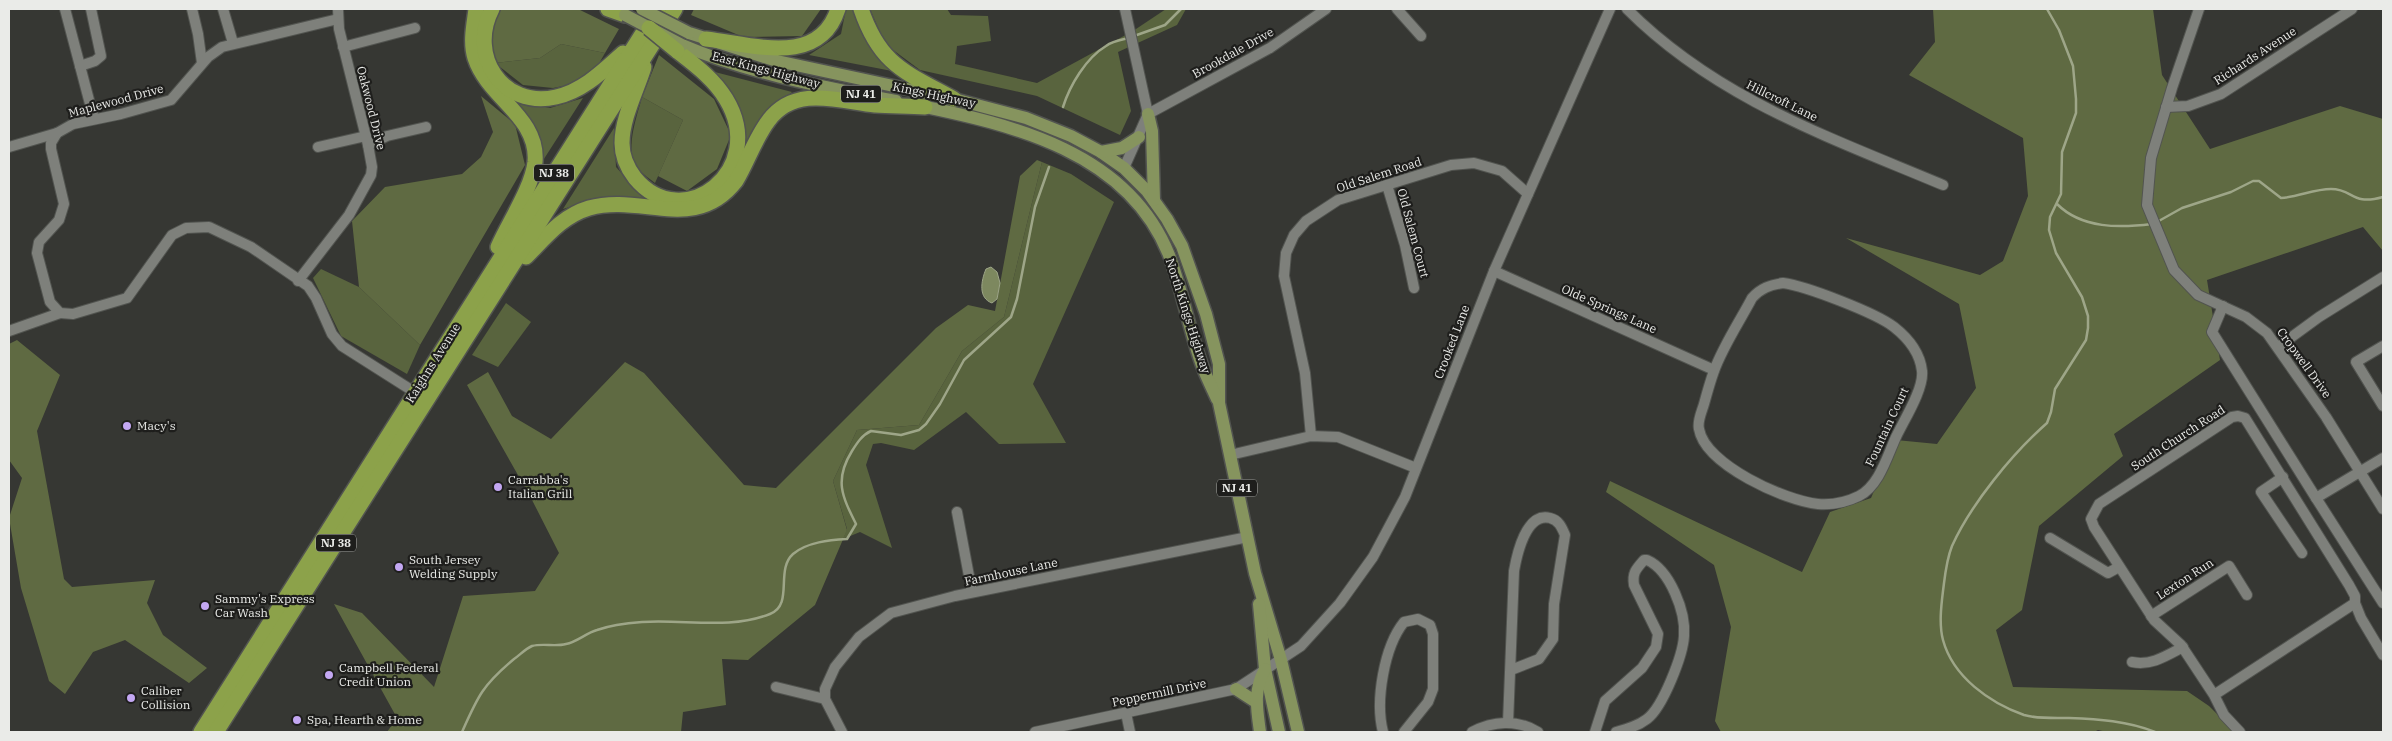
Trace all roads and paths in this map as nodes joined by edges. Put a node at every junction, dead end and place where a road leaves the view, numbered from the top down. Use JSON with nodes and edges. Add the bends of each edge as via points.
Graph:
{"nodes":[{"id":1,"x":65,"y":9,"type":"edge"},
{"id":2,"x":91,"y":9,"type":"edge"},
{"id":3,"x":192,"y":9,"type":"edge"},
{"id":4,"x":223,"y":9,"type":"edge"},
{"id":5,"x":476,"y":9,"type":"edge"},
{"id":6,"x":492,"y":9,"type":"edge"},
{"id":7,"x":608,"y":9,"type":"edge"},
{"id":8,"x":642,"y":9,"type":"edge"},
{"id":9,"x":658,"y":9,"type":"edge"},
{"id":10,"x":674,"y":9,"type":"edge"},
{"id":11,"x":838,"y":9,"type":"edge"},
{"id":12,"x":861,"y":9,"type":"edge"},
{"id":13,"x":1125,"y":9,"type":"edge"},
{"id":14,"x":1326,"y":9,"type":"edge"},
{"id":15,"x":1398,"y":9,"type":"edge"},
{"id":16,"x":1610,"y":9,"type":"edge"},
{"id":17,"x":1628,"y":9,"type":"edge"},
{"id":18,"x":2199,"y":9,"type":"edge"},
{"id":19,"x":2352,"y":9,"type":"edge"},
{"id":20,"x":620,"y":12,"type":"edge"},
{"id":21,"x":338,"y":14,"type":"edge"},
{"id":22,"x":415,"y":28,"type":"dead end"},
{"id":23,"x":649,"y":28,"type":"joint"},
{"id":24,"x":1421,"y":36,"type":"dead end"},
{"id":25,"x":706,"y":39,"type":"junction"},
{"id":26,"x":233,"y":43,"type":"junction"},
{"id":27,"x":645,"y":43,"type":"junction"},
{"id":28,"x":343,"y":46,"type":"junction"},
{"id":29,"x":680,"y":48,"type":"junction"},
{"id":30,"x":202,"y":63,"type":"junction"},
{"id":31,"x":80,"y":66,"type":"junction"},
{"id":32,"x":954,"y":98,"type":"junction"},
{"id":33,"x":925,"y":107,"type":"junction"},
{"id":34,"x":2166,"y":107,"type":"junction"},
{"id":35,"x":1148,"y":114,"type":"junction"},
{"id":36,"x":94,"y":120,"type":"junction"},
{"id":37,"x":426,"y":127,"type":"dead end"},
{"id":38,"x":1054,"y":128,"type":"joint"},
{"id":39,"x":57,"y":133,"type":"junction"},
{"id":40,"x":1139,"y":137,"type":"junction"},
{"id":41,"x":1041,"y":139,"type":"joint"},
{"id":42,"x":367,"y":140,"type":"junction"},
{"id":43,"x":9,"y":147,"type":"edge"},
{"id":44,"x":318,"y":147,"type":"dead end"},
{"id":45,"x":1101,"y":152,"type":"junction"},
{"id":46,"x":1124,"y":168,"type":"junction"},
{"id":47,"x":1387,"y":184,"type":"junction"},
{"id":48,"x":1943,"y":185,"type":"dead end"},
{"id":49,"x":1528,"y":194,"type":"junction"},
{"id":50,"x":1154,"y":200,"type":"junction"},
{"id":51,"x":1494,"y":271,"type":"junction"},
{"id":52,"x":2383,"y":277,"type":"edge"},
{"id":53,"x":504,"y":279,"type":"junction"},
{"id":54,"x":298,"y":281,"type":"junction"},
{"id":55,"x":1414,"y":288,"type":"dead end"},
{"id":56,"x":470,"y":306,"type":"junction"},
{"id":57,"x":2223,"y":306,"type":"junction"},
{"id":58,"x":60,"y":313,"type":"junction"},
{"id":59,"x":9,"y":331,"type":"edge"},
{"id":60,"x":2383,"y":346,"type":"edge"},
{"id":61,"x":2278,"y":347,"type":"junction"},
{"id":62,"x":1714,"y":370,"type":"junction"},
{"id":63,"x":416,"y":393,"type":"junction"},
{"id":64,"x":1219,"y":403,"type":"junction"},
{"id":65,"x":2383,"y":406,"type":"edge"},
{"id":66,"x":1311,"y":436,"type":"junction"},
{"id":67,"x":1230,"y":455,"type":"junction"},
{"id":68,"x":2383,"y":458,"type":"edge"},
{"id":69,"x":1416,"y":468,"type":"junction"},
{"id":70,"x":2360,"y":472,"type":"junction"},
{"id":71,"x":2283,"y":478,"type":"junction"},
{"id":72,"x":2316,"y":498,"type":"junction"},
{"id":73,"x":2383,"y":509,"type":"edge"},
{"id":74,"x":957,"y":512,"type":"dead end"},
{"id":75,"x":1248,"y":537,"type":"junction"},
{"id":76,"x":2050,"y":538,"type":"dead end"},
{"id":77,"x":2302,"y":553,"type":"dead end"},
{"id":78,"x":2119,"y":567,"type":"junction"},
{"id":79,"x":1256,"y":573,"type":"junction"},
{"id":80,"x":972,"y":592,"type":"junction"},
{"id":81,"x":2247,"y":595,"type":"dead end"},
{"id":82,"x":2383,"y":603,"type":"edge"},
{"id":83,"x":2355,"y":604,"type":"junction"},
{"id":84,"x":2151,"y":616,"type":"junction"},
{"id":85,"x":2183,"y":647,"type":"junction"},
{"id":86,"x":2383,"y":655,"type":"edge"},
{"id":87,"x":1281,"y":660,"type":"junction"},
{"id":88,"x":2132,"y":662,"type":"dead end"},
{"id":89,"x":1265,"y":669,"type":"junction"},
{"id":90,"x":1511,"y":670,"type":"junction"},
{"id":91,"x":776,"y":687,"type":"dead end"},
{"id":92,"x":1236,"y":689,"type":"junction"},
{"id":93,"x":2214,"y":695,"type":"junction"},
{"id":94,"x":824,"y":699,"type":"junction"},
{"id":95,"x":1256,"y":702,"type":"junction"},
{"id":96,"x":1126,"y":713,"type":"junction"},
{"id":97,"x":1508,"y":723,"type":"junction"},
{"id":98,"x":201,"y":732,"type":"edge"},
{"id":99,"x":216,"y":732,"type":"edge"},
{"id":100,"x":842,"y":732,"type":"edge"},
{"id":101,"x":1035,"y":732,"type":"edge"},
{"id":102,"x":1130,"y":732,"type":"edge"},
{"id":103,"x":1260,"y":732,"type":"edge"},
{"id":104,"x":1279,"y":732,"type":"edge"},
{"id":105,"x":1298,"y":732,"type":"edge"},
{"id":106,"x":1382,"y":732,"type":"edge"},
{"id":107,"x":1404,"y":732,"type":"edge"},
{"id":108,"x":1472,"y":732,"type":"edge"},
{"id":109,"x":1538,"y":732,"type":"edge"},
{"id":110,"x":1595,"y":732,"type":"edge"},
{"id":111,"x":1616,"y":732,"type":"edge"},
{"id":112,"x":2240,"y":732,"type":"edge"}],
"edges":[{"from":1,"to":31,"type":"street"},
{"from":2,"to":31,"type":"street","via":[[101,56]]},
{"from":3,"to":30,"type":"street"},
{"from":4,"to":26,"type":"street"},
{"from":5,"to":56,"type":"highway","via":[[473,48],[480,71],[527,128],[535,160],[529,182]]},
{"from":6,"to":27,"type":"highway","via":[[483,34],[486,58],[493,73],[505,85],[528,97],[555,97],[575,90]]},
{"from":7,"to":20,"type":"highway"},
{"from":8,"to":25,"type":"main road","name":"Kings Highway","number":"NJ 41","bridge":true},
{"from":9,"to":27,"type":"highway","name":"Kaighns Avenue","number":"NJ 38"},
{"from":10,"to":27,"type":"highway","name":"Kaighns Avenue","number":"NJ 38"},
{"from":11,"to":25,"type":"highway","via":[[824,33],[800,47],[777,48]]},
{"from":12,"to":32,"type":"highway","via":[[874,41],[887,57],[912,76]]},
{"from":13,"to":35,"type":"street"},
{"from":14,"to":35,"type":"street","name":"Brookdale Drive","via":[[1270,48]]},
{"from":15,"to":24,"type":"street"},
{"from":16,"to":49,"type":"street","name":"Crooked Lane"},
{"from":17,"to":48,"type":"street","name":"Hillcroft Lane","via":[[1689,62],[1733,90],[1795,122]]},
{"from":18,"to":34,"type":"street","name":"Cropwell Drive"},
{"from":19,"to":34,"type":"street","name":"Richards Avenue","via":[[2221,94],[2188,106]]},
{"from":20,"to":23,"type":"main road","bridge":true},
{"from":21,"to":26,"type":"street","name":"Maplewood Drive"},
{"from":21,"to":28,"type":"street","name":"Oakwood Drive"},
{"from":22,"to":28,"type":"street"},
{"from":23,"to":29,"type":"highway","bridge":true},
{"from":25,"to":32,"type":"main road","name":"Kings Highway","number":"NJ 41","via":[[777,61]]},
{"from":26,"to":30,"type":"street","name":"Maplewood Drive","via":[[215,51]]},
{"from":27,"to":29,"type":"highway","via":[[624,128],[623,153],[629,170],[646,188],[666,198],[684,199],[707,193],[726,177],[734,163],[738,137],[731,108],[720,90]]},
{"from":27,"to":53,"type":"highway","name":"Kaighns Avenue","number":"NJ 38"},
{"from":27,"to":56,"type":"highway","name":"Kaighns Avenue","number":"NJ 38"},
{"from":28,"to":42,"type":"street","name":"Oakwood Drive"},
{"from":29,"to":33,"type":"main road","name":"East Kings Highway","number":"NJ 41","via":[[765,73]]},
{"from":30,"to":36,"type":"street","name":"Maplewood Drive","via":[[171,100]]},
{"from":31,"to":36,"type":"street"},
{"from":32,"to":38,"type":"main road","name":"Kings Highway","number":"NJ 41","via":[[1001,109]]},
{"from":33,"to":41,"type":"main road","name":"East Kings Highway","number":"NJ 41"},
{"from":33,"to":53,"type":"highway","via":[[816,98],[789,103],[768,121],[736,181],[714,201],[685,210],[606,205],[583,211],[559,224]]},
{"from":34,"to":57,"type":"street","name":"Cropwell Drive","via":[[2151,158],[2147,205],[2174,270],[2198,295]]},
{"from":35,"to":40,"type":"street"},
{"from":35,"to":50,"type":"main road","via":[[1152,131]]},
{"from":36,"to":39,"type":"street","name":"Maplewood Drive","via":[[73,124]]},
{"from":37,"to":42,"type":"street"},
{"from":38,"to":45,"type":"main road","name":"North Kings Highway","number":"NJ 41"},
{"from":39,"to":43,"type":"street","name":"Maplewood Drive"},
{"from":39,"to":58,"type":"street","name":"Maplewood Drive","via":[[51,149],[64,199],[63,210],[59,220],[42,236],[37,253],[50,302]]},
{"from":40,"to":45,"type":"main road","via":[[1122,148]]},
{"from":40,"to":46,"type":"street"},
{"from":41,"to":64,"type":"main road","name":"North Kings Highway","number":"NJ 41","via":[[1104,171],[1128,191],[1147,215],[1168,254],[1203,368]]},
{"from":42,"to":44,"type":"street"},
{"from":42,"to":54,"type":"street","name":"Oakwood Drive","via":[[372,167],[368,183],[339,229]]},
{"from":45,"to":46,"type":"main road","name":"North Kings Highway","number":"NJ 41"},
{"from":46,"to":50,"type":"main road","name":"North Kings Highway","number":"NJ 41"},
{"from":47,"to":49,"type":"street","name":"Old Salem Road","via":[[1451,165],[1474,163],[1502,171]]},
{"from":47,"to":55,"type":"street","name":"Old Salem Court"},
{"from":47,"to":66,"type":"street","name":"Old Salem Road","via":[[1338,200],[1306,221],[1294,235],[1286,253],[1284,276],[1305,373]]},
{"from":49,"to":51,"type":"street","name":"Crooked Lane"},
{"from":50,"to":64,"type":"main road","name":"North Kings Highway","number":"NJ 41","via":[[1178,239],[1200,292],[1219,364]]},
{"from":51,"to":62,"type":"street","name":"Olde Springs Lane"},
{"from":51,"to":69,"type":"street","name":"Crooked Lane"},
{"from":52,"to":61,"type":"street"},
{"from":53,"to":99,"type":"highway","name":"Kaighns Avenue","number":"NJ 38"},
{"from":54,"to":58,"type":"street","via":[[253,248],[223,232],[209,226],[191,227],[168,238],[127,298],[74,314]]},
{"from":54,"to":63,"type":"street","via":[[312,290],[332,334],[342,346]]},
{"from":56,"to":63,"type":"highway","name":"Kaighns Avenue","number":"NJ 38"},
{"from":57,"to":61,"type":"street","name":"Cropwell Drive","via":[[2257,325]]},
{"from":57,"to":72,"type":"street","via":[[2212,332]]},
{"from":58,"to":59,"type":"street"},
{"from":60,"to":65,"type":"street","via":[[2356,362]]},
{"from":61,"to":70,"type":"street","name":"Cropwell Drive"},
{"from":62,"to":62,"type":"street","name":"Fountain Court","via":[[1752,298],[1773,284],[1783,283],[1808,289],[1894,327],[1917,354],[1922,378],[1880,473],[1869,490],[1834,504],[1818,504],[1797,499],[1742,476],[1707,447],[1698,428]]},
{"from":63,"to":98,"type":"highway","name":"Kaighns Avenue","number":"NJ 38"},
{"from":64,"to":67,"type":"main road","name":"North Kings Highway","number":"NJ 41"},
{"from":66,"to":67,"type":"street"},
{"from":66,"to":69,"type":"street","via":[[1338,437]]},
{"from":67,"to":75,"type":"main road","name":"North Kings Highway","number":"NJ 41"},
{"from":68,"to":70,"type":"street"},
{"from":69,"to":87,"type":"street","name":"Crooked Lane","via":[[1373,558],[1313,635]]},
{"from":70,"to":72,"type":"street"},
{"from":70,"to":73,"type":"street","name":"Cropwell Drive"},
{"from":71,"to":77,"type":"street","via":[[2261,492]]},
{"from":71,"to":78,"type":"street","name":"South Church Road","via":[[2245,418],[2232,417],[2100,504],[2093,512],[2094,527]]},
{"from":71,"to":83,"type":"street","name":"South Church Road","via":[[2352,590]]},
{"from":72,"to":82,"type":"street"},
{"from":74,"to":80,"type":"street"},
{"from":75,"to":79,"type":"main road","name":"North Kings Highway","number":"NJ 41"},
{"from":75,"to":80,"type":"street","name":"Farmhouse Lane"},
{"from":76,"to":78,"type":"street","via":[[2108,573]]},
{"from":78,"to":84,"type":"street","name":"South Church Road"},
{"from":79,"to":87,"type":"main road","name":"North Kings Highway","number":"NJ 41"},
{"from":79,"to":89,"type":"main road","name":"North Kings Highway","number":"NJ 41"},
{"from":80,"to":94,"type":"street","name":"Farmhouse Lane","via":[[886,617],[859,637],[836,667],[824,689]]},
{"from":81,"to":84,"type":"street","name":"Lexton Run","via":[[2229,566]]},
{"from":83,"to":86,"type":"street","name":"South Church Road"},
{"from":83,"to":93,"type":"street"},
{"from":84,"to":85,"type":"street","name":"South Church Road"},
{"from":85,"to":88,"type":"street","via":[[2153,662]]},
{"from":85,"to":93,"type":"street","name":"South Church Road"},
{"from":87,"to":89,"type":"street","name":"Peppermill Drive"},
{"from":87,"to":105,"type":"main road","name":"North Kings Highway","number":"NJ 41"},
{"from":89,"to":92,"type":"street","name":"Peppermill Drive"},
{"from":89,"to":95,"type":"main road","via":[[1258,682]]},
{"from":89,"to":104,"type":"main road","name":"North Kings Highway","number":"NJ 41"},
{"from":90,"to":90,"type":"street","via":[[1514,570],[1518,550],[1535,522],[1549,518],[1556,520],[1565,535],[1554,604],[1553,639],[1539,659]]},
{"from":90,"to":97,"type":"street"},
{"from":91,"to":94,"type":"street"},
{"from":92,"to":95,"type":"main road"},
{"from":92,"to":96,"type":"street","name":"Peppermill Drive"},
{"from":93,"to":112,"type":"street","name":"South Church Road","via":[[2224,715]]},
{"from":94,"to":100,"type":"street"},
{"from":95,"to":103,"type":"main road"},
{"from":96,"to":101,"type":"street","name":"Peppermill Drive"},
{"from":96,"to":102,"type":"street"},
{"from":97,"to":108,"type":"street","via":[[1485,725]]},
{"from":97,"to":109,"type":"street"},
{"from":106,"to":107,"type":"street","via":[[1380,690],[1392,644],[1404,622],[1418,620],[1430,625],[1433,634],[1433,689],[1428,702]]},
{"from":110,"to":111,"type":"street","via":[[1605,701],[1642,668],[1656,647],[1658,634],[1633,578],[1634,572],[1647,560],[1662,570],[1669,580],[1680,608],[1684,637],[1657,709],[1648,719]]}]}
